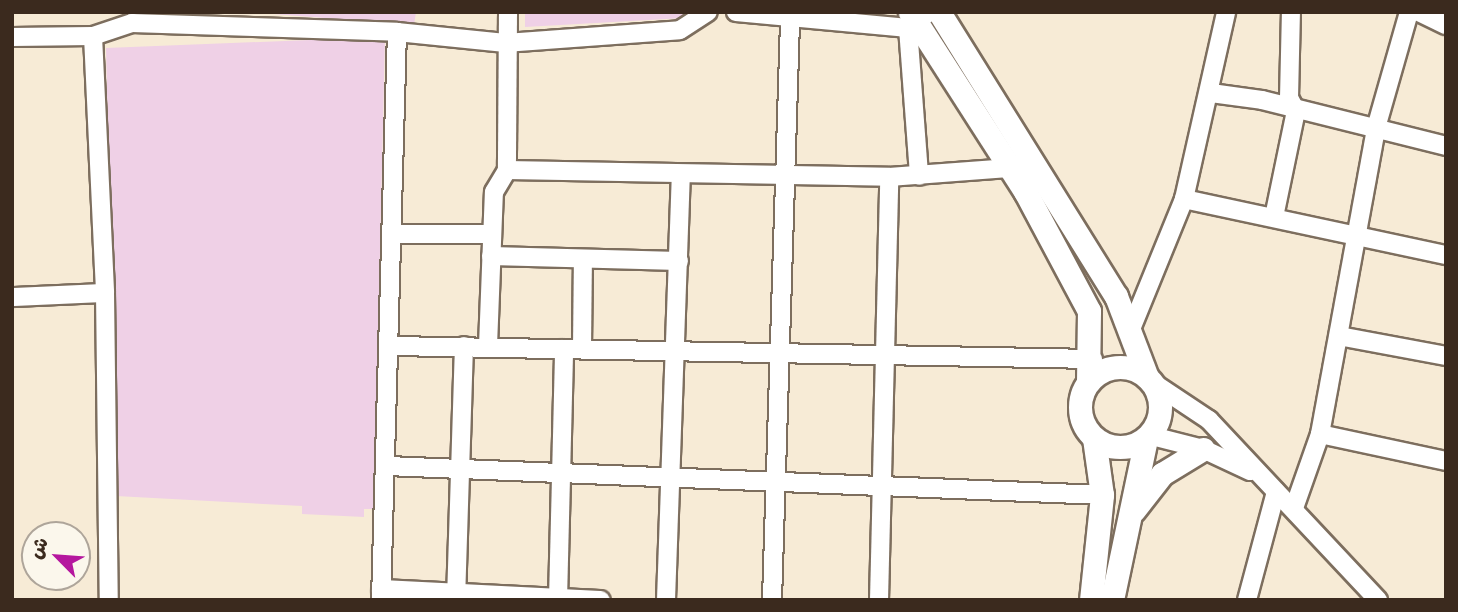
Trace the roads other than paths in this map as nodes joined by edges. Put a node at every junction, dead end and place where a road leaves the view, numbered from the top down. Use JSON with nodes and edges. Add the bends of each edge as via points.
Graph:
{"nodes":[{"id":1,"x":508,"y":12,"type":"edge"},
{"id":2,"x":708,"y":12,"type":"edge"},
{"id":3,"x":736,"y":12,"type":"edge"},
{"id":4,"x":939,"y":12,"type":"edge"},
{"id":5,"x":1226,"y":12,"type":"edge"},
{"id":6,"x":1291,"y":12,"type":"edge"},
{"id":7,"x":1409,"y":12,"type":"edge"},
{"id":8,"x":1419,"y":12,"type":"edge"},
{"id":9,"x":133,"y":18,"type":"edge"},
{"id":10,"x":916,"y":19,"type":"edge"},
{"id":11,"x":790,"y":21,"type":"junction"},
{"id":12,"x":1446,"y":25,"type":"edge"},
{"id":13,"x":397,"y":32,"type":"junction"},
{"id":14,"x":93,"y":36,"type":"junction"},
{"id":15,"x":12,"y":37,"type":"edge"},
{"id":16,"x":505,"y":43,"type":"junction"},
{"id":17,"x":1211,"y":93,"type":"junction"},
{"id":18,"x":1296,"y":111,"type":"junction"},
{"id":19,"x":1376,"y":128,"type":"junction"},
{"id":20,"x":1446,"y":146,"type":"edge"},
{"id":21,"x":1010,"y":168,"type":"junction"},
{"id":22,"x":507,"y":170,"type":"junction"},
{"id":23,"x":919,"y":176,"type":"junction"},
{"id":24,"x":784,"y":177,"type":"junction"},
{"id":25,"x":889,"y":177,"type":"junction"},
{"id":26,"x":681,"y":178,"type":"junction"},
{"id":27,"x":1184,"y":199,"type":"junction"},
{"id":28,"x":1274,"y":217,"type":"junction"},
{"id":29,"x":394,"y":234,"type":"junction"},
{"id":30,"x":491,"y":234,"type":"junction"},
{"id":31,"x":1358,"y":235,"type":"junction"},
{"id":32,"x":1446,"y":255,"type":"edge"},
{"id":33,"x":491,"y":257,"type":"junction"},
{"id":34,"x":583,"y":259,"type":"junction"},
{"id":35,"x":679,"y":261,"type":"junction"},
{"id":36,"x":105,"y":293,"type":"junction"},
{"id":37,"x":12,"y":297,"type":"edge"},
{"id":38,"x":1131,"y":329,"type":"junction"},
{"id":39,"x":1339,"y":336,"type":"junction"},
{"id":40,"x":392,"y":346,"type":"junction"},
{"id":41,"x":464,"y":346,"type":"junction"},
{"id":42,"x":488,"y":346,"type":"junction"},
{"id":43,"x":573,"y":349,"type":"junction"},
{"id":44,"x":675,"y":351,"type":"junction"},
{"id":45,"x":780,"y":353,"type":"junction"},
{"id":46,"x":885,"y":355,"type":"junction"},
{"id":47,"x":1446,"y":356,"type":"edge"},
{"id":48,"x":1093,"y":359,"type":"junction"},
{"id":49,"x":1149,"y":379,"type":"junction"},
{"id":50,"x":1088,"y":382,"type":"junction"},
{"id":51,"x":1320,"y":434,"type":"junction"},
{"id":52,"x":1147,"y":437,"type":"junction"},
{"id":53,"x":1094,"y":438,"type":"junction"},
{"id":54,"x":1203,"y":449,"type":"junction"},
{"id":55,"x":1446,"y":461,"type":"edge"},
{"id":56,"x":387,"y":466,"type":"junction"},
{"id":57,"x":460,"y":470,"type":"junction"},
{"id":58,"x":564,"y":474,"type":"junction"},
{"id":59,"x":1258,"y":475,"type":"junction"},
{"id":60,"x":669,"y":478,"type":"junction"},
{"id":61,"x":775,"y":479,"type":"junction"},
{"id":62,"x":881,"y":482,"type":"junction"},
{"id":63,"x":1276,"y":492,"type":"junction"},
{"id":64,"x":1102,"y":495,"type":"junction"},
{"id":65,"x":1294,"y":508,"type":"junction"},
{"id":66,"x":1128,"y":518,"type":"junction"},
{"id":67,"x":381,"y":595,"type":"edge"},
{"id":68,"x":456,"y":597,"type":"edge"},
{"id":69,"x":558,"y":599,"type":"edge"},
{"id":70,"x":1377,"y":599,"type":"edge"},
{"id":71,"x":109,"y":600,"type":"edge"},
{"id":72,"x":601,"y":600,"type":"edge"},
{"id":73,"x":666,"y":600,"type":"edge"},
{"id":74,"x":772,"y":600,"type":"edge"},
{"id":75,"x":879,"y":600,"type":"edge"},
{"id":76,"x":1091,"y":600,"type":"edge"},
{"id":77,"x":1112,"y":600,"type":"edge"},
{"id":78,"x":1247,"y":600,"type":"edge"}],
"edges":[{"from":1,"to":16,"type":"street"},
{"from":2,"to":16,"type":"street","via":[[680,30]]},
{"from":3,"to":11,"type":"street"},
{"from":4,"to":38,"type":"main road"},
{"from":5,"to":17,"type":"street"},
{"from":6,"to":18,"type":"street","via":[[1289,98]]},
{"from":7,"to":19,"type":"street"},
{"from":8,"to":12,"type":"street"},
{"from":9,"to":13,"type":"street"},
{"from":9,"to":14,"type":"street"},
{"from":10,"to":11,"type":"street"},
{"from":10,"to":21,"type":"main road"},
{"from":10,"to":23,"type":"street"},
{"from":11,"to":24,"type":"street"},
{"from":13,"to":16,"type":"street"},
{"from":13,"to":29,"type":"street"},
{"from":14,"to":15,"type":"street"},
{"from":14,"to":36,"type":"street"},
{"from":16,"to":22,"type":"street"},
{"from":17,"to":18,"type":"street"},
{"from":17,"to":27,"type":"street"},
{"from":18,"to":19,"type":"street"},
{"from":18,"to":28,"type":"street"},
{"from":19,"to":20,"type":"street"},
{"from":19,"to":31,"type":"street"},
{"from":21,"to":23,"type":"street"},
{"from":21,"to":48,"type":"main road","via":[[1088,311]]},
{"from":22,"to":26,"type":"street"},
{"from":22,"to":30,"type":"street","via":[[494,192]]},
{"from":23,"to":25,"type":"street"},
{"from":24,"to":25,"type":"street"},
{"from":24,"to":26,"type":"street"},
{"from":24,"to":45,"type":"street"},
{"from":25,"to":46,"type":"street"},
{"from":26,"to":35,"type":"street"},
{"from":27,"to":28,"type":"street"},
{"from":27,"to":38,"type":"street"},
{"from":28,"to":31,"type":"street"},
{"from":29,"to":30,"type":"street"},
{"from":29,"to":40,"type":"street"},
{"from":30,"to":33,"type":"street"},
{"from":31,"to":32,"type":"street"},
{"from":31,"to":39,"type":"street"},
{"from":33,"to":34,"type":"street"},
{"from":33,"to":42,"type":"street"},
{"from":34,"to":35,"type":"street"},
{"from":34,"to":43,"type":"street"},
{"from":35,"to":44,"type":"street"},
{"from":36,"to":37,"type":"street"},
{"from":36,"to":71,"type":"street"},
{"from":38,"to":49,"type":"main road"},
{"from":39,"to":47,"type":"street"},
{"from":39,"to":51,"type":"street"},
{"from":40,"to":41,"type":"street"},
{"from":40,"to":56,"type":"street"},
{"from":41,"to":42,"type":"street"},
{"from":41,"to":57,"type":"street"},
{"from":42,"to":43,"type":"street"},
{"from":43,"to":44,"type":"street"},
{"from":43,"to":58,"type":"street"},
{"from":44,"to":45,"type":"street"},
{"from":44,"to":60,"type":"street"},
{"from":45,"to":46,"type":"street"},
{"from":45,"to":61,"type":"street"},
{"from":46,"to":48,"type":"street"},
{"from":46,"to":62,"type":"street"},
{"from":48,"to":50,"type":"main road"},
{"from":49,"to":50,"type":"main road","via":[[1110,368]]},
{"from":49,"to":52,"type":"main road","via":[[1160,410]]},
{"from":49,"to":59,"type":"street","via":[[1209,420]]},
{"from":50,"to":53,"type":"main road","via":[[1079,405]]},
{"from":51,"to":55,"type":"street"},
{"from":51,"to":65,"type":"street"},
{"from":52,"to":53,"type":"main road","via":[[1114,447]]},
{"from":52,"to":54,"type":"street"},
{"from":52,"to":66,"type":"main road"},
{"from":53,"to":64,"type":"main road"},
{"from":54,"to":59,"type":"street"},
{"from":54,"to":66,"type":"main road","via":[[1162,474]]},
{"from":56,"to":57,"type":"street"},
{"from":56,"to":67,"type":"street"},
{"from":57,"to":58,"type":"street"},
{"from":57,"to":68,"type":"street"},
{"from":58,"to":60,"type":"street"},
{"from":58,"to":69,"type":"street"},
{"from":59,"to":63,"type":"street"},
{"from":60,"to":61,"type":"street"},
{"from":60,"to":73,"type":"street"},
{"from":61,"to":62,"type":"street"},
{"from":61,"to":74,"type":"street"},
{"from":62,"to":64,"type":"street"},
{"from":62,"to":75,"type":"street"},
{"from":63,"to":65,"type":"street"},
{"from":63,"to":78,"type":"street"},
{"from":64,"to":76,"type":"main road"},
{"from":65,"to":70,"type":"street"},
{"from":66,"to":77,"type":"main road"},
{"from":67,"to":68,"type":"street"},
{"from":68,"to":69,"type":"street"},
{"from":69,"to":72,"type":"street"}]}
